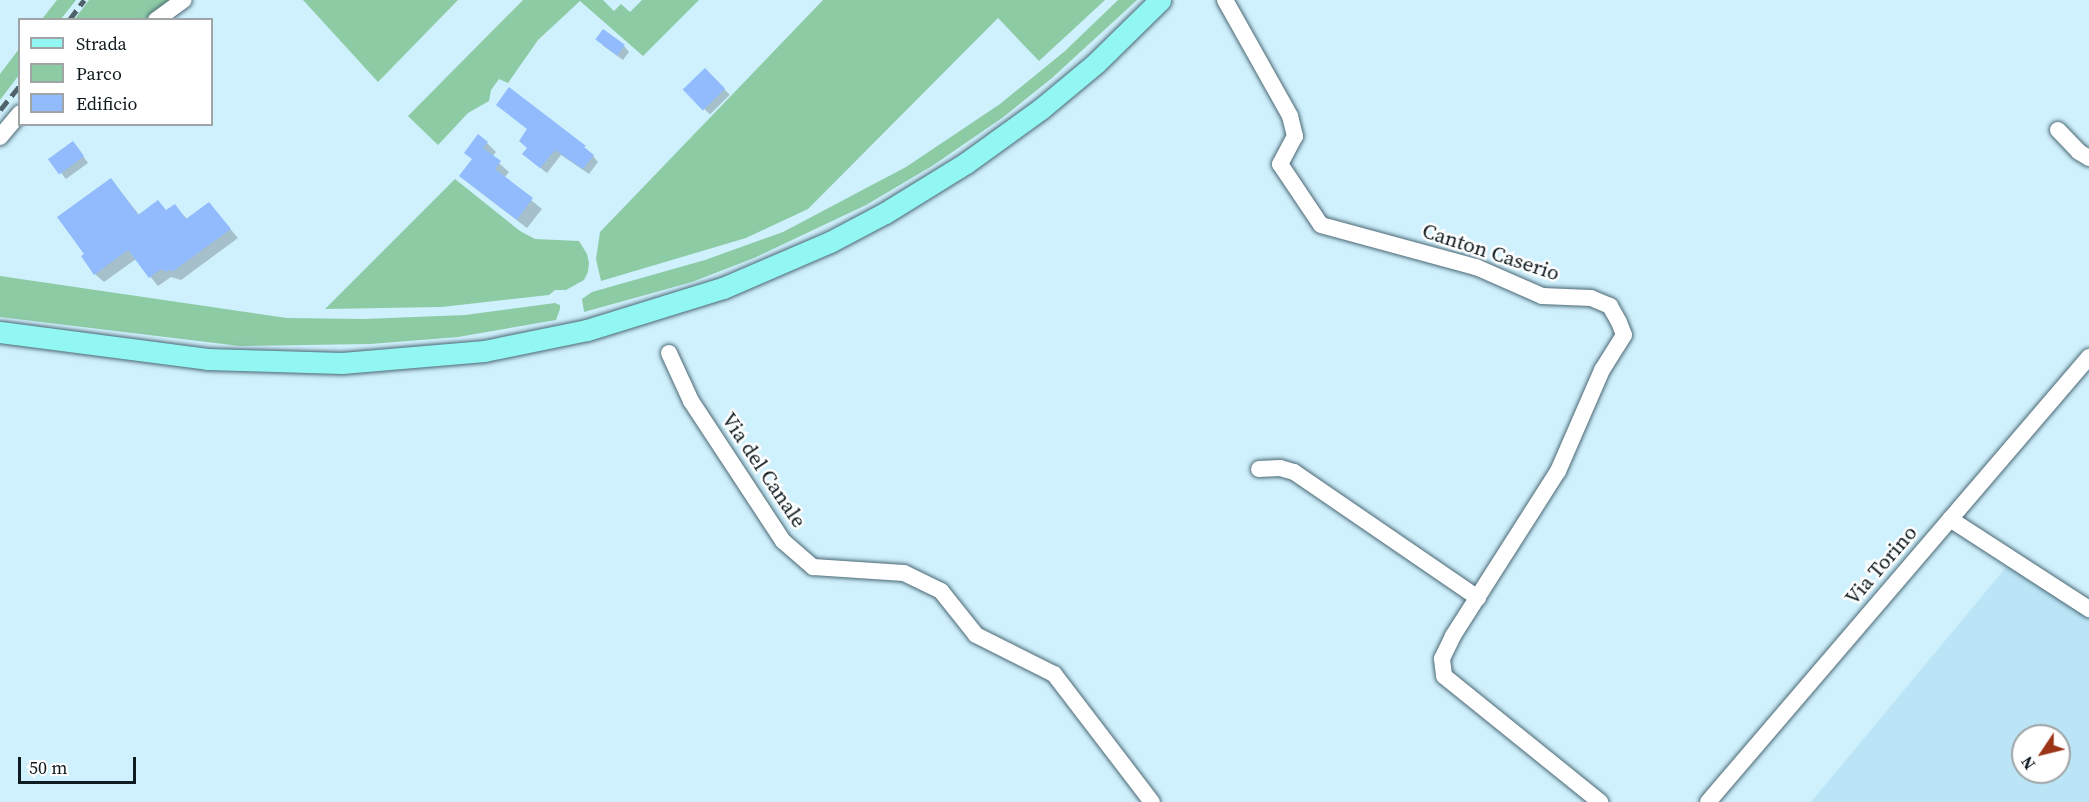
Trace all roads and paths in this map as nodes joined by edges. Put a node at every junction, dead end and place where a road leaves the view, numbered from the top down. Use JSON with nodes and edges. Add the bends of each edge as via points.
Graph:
{"nodes":[{"id":1,"x":184,"y":0,"type":"edge"},
{"id":2,"x":1160,"y":0,"type":"edge"},
{"id":3,"x":1225,"y":0,"type":"edge"},
{"id":4,"x":159,"y":18,"type":"edge"},
{"id":5,"x":18,"y":115,"type":"edge"},
{"id":6,"x":2058,"y":130,"type":"dead end"},
{"id":7,"x":0,"y":137,"type":"edge"},
{"id":8,"x":2089,"y":158,"type":"edge"},
{"id":9,"x":0,"y":332,"type":"edge"},
{"id":10,"x":669,"y":353,"type":"dead end"},
{"id":11,"x":2089,"y":357,"type":"edge"},
{"id":12,"x":1259,"y":469,"type":"dead end"},
{"id":13,"x":1950,"y":519,"type":"junction"},
{"id":14,"x":1478,"y":598,"type":"junction"},
{"id":15,"x":2089,"y":609,"type":"edge"},
{"id":16,"x":1152,"y":802,"type":"edge"},
{"id":17,"x":1600,"y":802,"type":"edge"},
{"id":18,"x":1708,"y":802,"type":"edge"}],
"edges":[{"from":1,"to":4,"type":"street"},
{"from":2,"to":9,"type":"main road","via":[[1096,63],[1041,108],[966,163],[885,213],[830,242],[723,288],[587,330],[484,351],[295,363],[196,358]]},
{"from":3,"to":14,"type":"street","name":"Canton Caserio","via":[[1290,116],[1295,136],[1280,164],[1321,225],[1476,267],[1542,296],[1592,298],[1610,306],[1619,322],[1624,335],[1602,370],[1558,471]]},
{"from":5,"to":7,"type":"street"},
{"from":6,"to":8,"type":"street"},
{"from":10,"to":16,"type":"street","name":"Via del Canale","via":[[691,401],[783,542],[813,567],[904,573],[941,591],[976,634],[1054,674]]},
{"from":11,"to":13,"type":"street","name":"Via Torino"},
{"from":12,"to":14,"type":"street","via":[[1294,472]]},
{"from":13,"to":15,"type":"street"},
{"from":13,"to":18,"type":"street","name":"Via Torino"},
{"from":14,"to":17,"type":"street","name":"Canton Caserio","via":[[1442,659],[1444,676]]}]}
